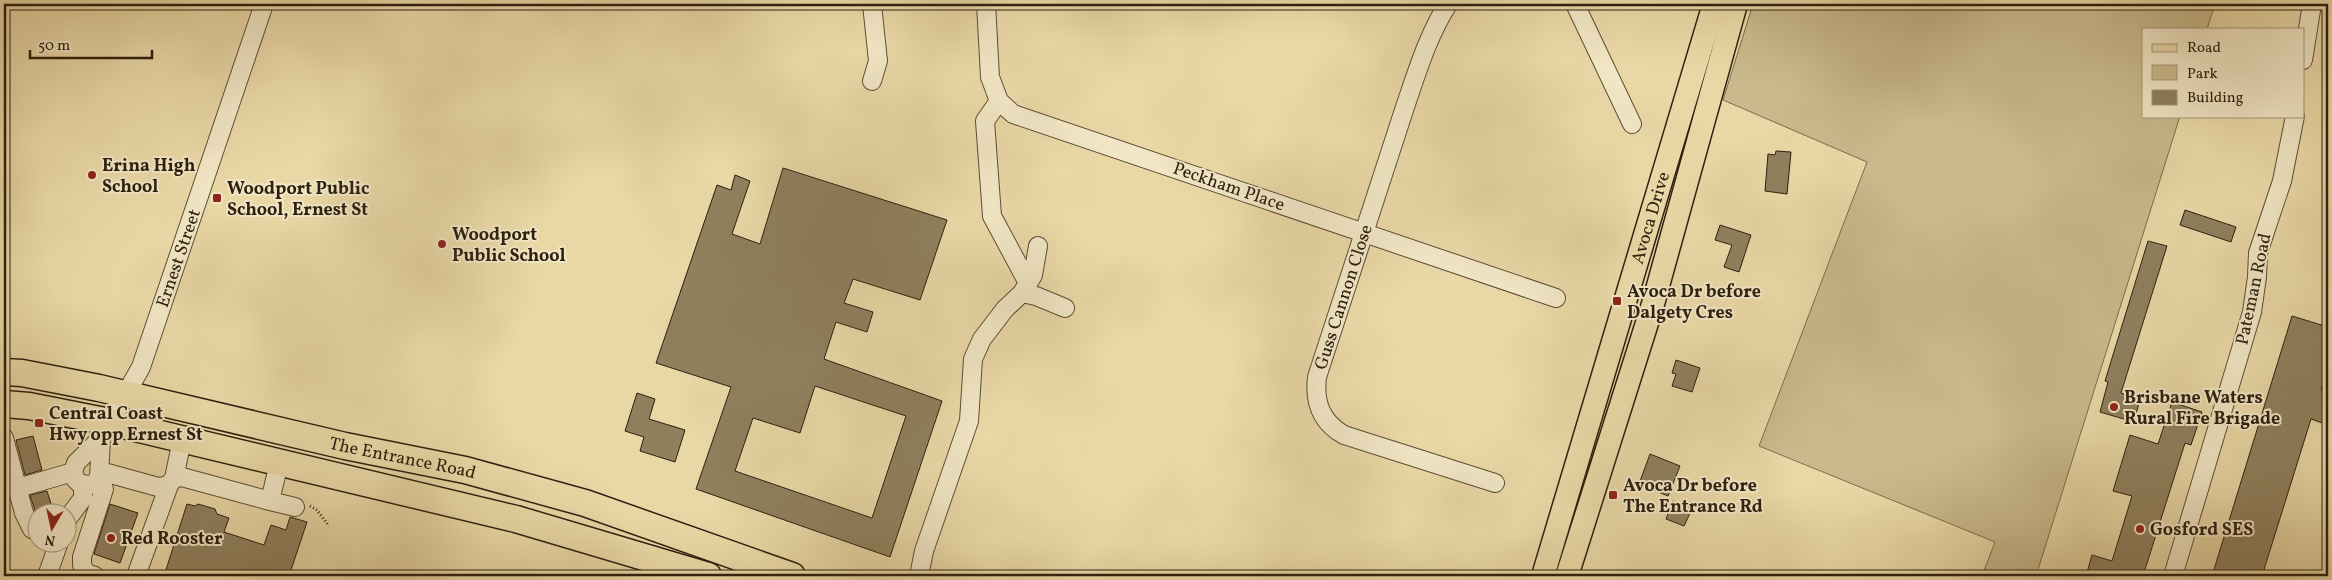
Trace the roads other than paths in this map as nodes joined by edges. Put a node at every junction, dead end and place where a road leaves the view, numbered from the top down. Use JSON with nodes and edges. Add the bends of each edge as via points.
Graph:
{"nodes":[{"id":1,"x":264,"y":4,"type":"edge"},
{"id":2,"x":872,"y":4,"type":"edge"},
{"id":3,"x":986,"y":4,"type":"edge"},
{"id":4,"x":1448,"y":4,"type":"edge"},
{"id":5,"x":1575,"y":4,"type":"edge"},
{"id":6,"x":1714,"y":4,"type":"edge"},
{"id":7,"x":1736,"y":4,"type":"edge"},
{"id":8,"x":2312,"y":4,"type":"edge"},
{"id":9,"x":2304,"y":54,"type":"edge"},
{"id":10,"x":872,"y":81,"type":"dead end"},
{"id":11,"x":999,"y":101,"type":"junction"},
{"id":12,"x":2295,"y":118,"type":"edge"},
{"id":13,"x":1632,"y":124,"type":"dead end"},
{"id":14,"x":1365,"y":232,"type":"junction"},
{"id":15,"x":1038,"y":246,"type":"dead end"},
{"id":16,"x":1025,"y":288,"type":"junction"},
{"id":17,"x":1556,"y":298,"type":"dead end"},
{"id":18,"x":1065,"y":308,"type":"dead end"},
{"id":19,"x":4,"y":372,"type":"edge"},
{"id":20,"x":127,"y":394,"type":"junction"},
{"id":21,"x":4,"y":404,"type":"edge"},
{"id":22,"x":105,"y":430,"type":"junction"},
{"id":23,"x":4,"y":438,"type":"edge"},
{"id":24,"x":182,"y":440,"type":"junction"},
{"id":25,"x":280,"y":463,"type":"junction"},
{"id":26,"x":100,"y":474,"type":"junction"},
{"id":27,"x":78,"y":478,"type":"junction"},
{"id":28,"x":172,"y":482,"type":"junction"},
{"id":29,"x":1495,"y":483,"type":"dead end"},
{"id":30,"x":18,"y":488,"type":"junction"},
{"id":31,"x":270,"y":501,"type":"junction"},
{"id":32,"x":78,"y":505,"type":"edge"},
{"id":33,"x":295,"y":507,"type":"road end"},
{"id":34,"x":28,"y":521,"type":"edge"},
{"id":35,"x":56,"y":552,"type":"edge"},
{"id":36,"x":48,"y":576,"type":"edge"},
{"id":37,"x":95,"y":576,"type":"edge"},
{"id":38,"x":136,"y":576,"type":"edge"},
{"id":39,"x":708,"y":576,"type":"edge"},
{"id":40,"x":792,"y":576,"type":"edge"},
{"id":41,"x":919,"y":576,"type":"edge"},
{"id":42,"x":1542,"y":576,"type":"edge"},
{"id":43,"x":1566,"y":576,"type":"edge"},
{"id":44,"x":2173,"y":576,"type":"edge"}],
"edges":[{"from":1,"to":20,"type":"street","name":"Ernest Street","via":[[141,366]]},
{"from":2,"to":10,"type":"street","via":[[878,61]]},
{"from":3,"to":11,"type":"street","via":[[990,77]]},
{"from":4,"to":14,"type":"street","name":"Guss Cannon Close","via":[[1420,62]]},
{"from":5,"to":13,"type":"street"},
{"from":6,"to":42,"type":"main road","name":"Avoca Drive"},
{"from":7,"to":43,"type":"main road","name":"Avoca Drive","via":[[1653,304]]},
{"from":8,"to":9,"type":"street"},
{"from":11,"to":14,"type":"street","name":"Peckham Place","via":[[1013,114]]},
{"from":11,"to":16,"type":"street","via":[[985,121],[992,216]]},
{"from":12,"to":44,"type":"street","name":"Pateman Road","via":[[2282,181],[2258,253],[2252,312]]},
{"from":14,"to":17,"type":"street","name":"Peckham Place"},
{"from":14,"to":29,"type":"street","name":"Guss Cannon Close","via":[[1317,377],[1315,395],[1320,412],[1332,428],[1344,435]]},
{"from":15,"to":16,"type":"street","via":[[1033,275]]},
{"from":16,"to":18,"type":"street"},
{"from":16,"to":41,"type":"street","via":[[982,339],[973,359],[969,422],[924,552]]},
{"from":19,"to":20,"type":"highway","name":"The Entrance Road"},
{"from":20,"to":22,"type":"street","name":"Ernest Street"},
{"from":20,"to":40,"type":"highway","name":"The Entrance Road","via":[[345,446],[474,472],[585,503]]},
{"from":21,"to":22,"type":"highway","name":"The Entrance Road","via":[[29,406]]},
{"from":22,"to":24,"type":"highway","name":"The Entrance Road"},
{"from":22,"to":26,"type":"street"},
{"from":22,"to":27,"type":"street","via":[[79,459]]},
{"from":23,"to":30,"type":"street"},
{"from":24,"to":25,"type":"highway","name":"The Entrance Road"},
{"from":24,"to":28,"type":"street"},
{"from":25,"to":31,"type":"street"},
{"from":25,"to":39,"type":"highway","name":"The Entrance Road","via":[[516,519]]},
{"from":26,"to":27,"type":"street","via":[[94,484]]},
{"from":26,"to":28,"type":"street","via":[[158,487]]},
{"from":26,"to":37,"type":"street","via":[[104,489],[82,557],[86,573]]},
{"from":27,"to":30,"type":"street"},
{"from":27,"to":32,"type":"street","via":[[83,498]]},
{"from":28,"to":31,"type":"street","via":[[182,477]]},
{"from":28,"to":38,"type":"street"},
{"from":30,"to":34,"type":"street"},
{"from":31,"to":33,"type":"street"},
{"from":35,"to":36,"type":"street"}]}
